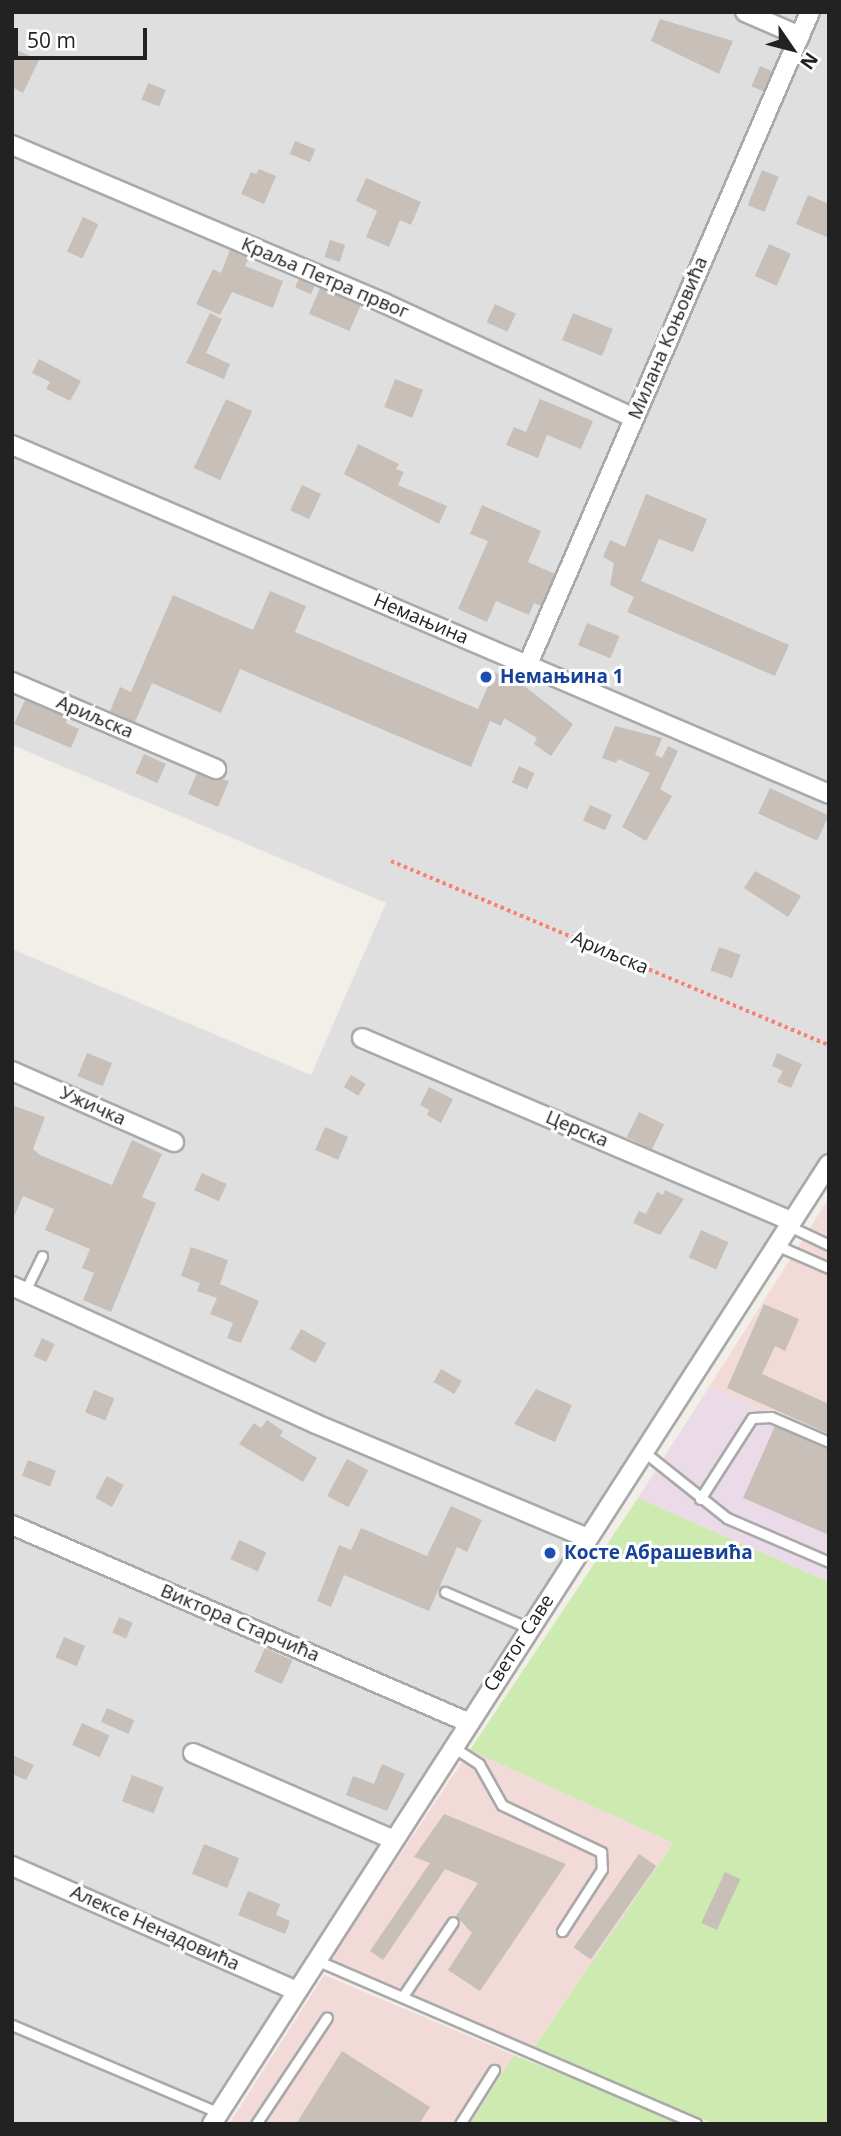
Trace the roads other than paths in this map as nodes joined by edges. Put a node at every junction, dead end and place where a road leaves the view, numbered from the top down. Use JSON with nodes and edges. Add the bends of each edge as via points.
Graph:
{"nodes":[{"id":1,"x":745,"y":12,"type":"edge"},
{"id":2,"x":810,"y":12,"type":"edge"},
{"id":3,"x":800,"y":36,"type":"junction"},
{"id":4,"x":12,"y":145,"type":"edge"},
{"id":5,"x":634,"y":418,"type":"junction"},
{"id":6,"x":12,"y":445,"type":"edge"},
{"id":7,"x":528,"y":664,"type":"junction"},
{"id":8,"x":12,"y":682,"type":"edge"},
{"id":9,"x":216,"y":769,"type":"dead end"},
{"id":10,"x":829,"y":794,"type":"edge"},
{"id":11,"x":362,"y":1038,"type":"dead end"},
{"id":12,"x":12,"y":1071,"type":"edge"},
{"id":13,"x":174,"y":1142,"type":"dead end"},
{"id":14,"x":829,"y":1164,"type":"edge"},
{"id":15,"x":790,"y":1224,"type":"junction"},
{"id":16,"x":776,"y":1245,"type":"junction"},
{"id":17,"x":829,"y":1245,"type":"edge"},
{"id":18,"x":42,"y":1256,"type":"dead end"},
{"id":19,"x":829,"y":1268,"type":"edge"},
{"id":20,"x":18,"y":1288,"type":"edge"},
{"id":21,"x":829,"y":1442,"type":"edge"},
{"id":22,"x":643,"y":1451,"type":"junction"},
{"id":23,"x":700,"y":1499,"type":"junction"},
{"id":24,"x":12,"y":1525,"type":"edge"},
{"id":25,"x":587,"y":1538,"type":"junction"},
{"id":26,"x":829,"y":1562,"type":"edge"},
{"id":27,"x":445,"y":1592,"type":"dead end"},
{"id":28,"x":528,"y":1628,"type":"junction"},
{"id":29,"x":468,"y":1722,"type":"junction"},
{"id":30,"x":453,"y":1747,"type":"junction"},
{"id":31,"x":193,"y":1753,"type":"dead end"},
{"id":32,"x":394,"y":1840,"type":"junction"},
{"id":33,"x":12,"y":1866,"type":"edge"},
{"id":34,"x":453,"y":1922,"type":"dead end"},
{"id":35,"x":562,"y":1931,"type":"dead end"},
{"id":36,"x":316,"y":1960,"type":"junction"},
{"id":37,"x":297,"y":1991,"type":"junction"},
{"id":38,"x":403,"y":1996,"type":"junction"},
{"id":39,"x":327,"y":2017,"type":"dead end"},
{"id":40,"x":12,"y":2025,"type":"edge"},
{"id":41,"x":494,"y":2070,"type":"dead end"},
{"id":42,"x":215,"y":2118,"type":"edge"},
{"id":43,"x":256,"y":2124,"type":"edge"},
{"id":44,"x":460,"y":2124,"type":"edge"},
{"id":45,"x":696,"y":2124,"type":"edge"}],
"edges":[{"from":1,"to":3,"type":"street"},
{"from":2,"to":3,"type":"street","name":"Милана Коњовића"},
{"from":3,"to":5,"type":"street","name":"Милана Коњовића"},
{"from":4,"to":5,"type":"street","name":"Краља Петра првог","via":[[384,303]]},
{"from":5,"to":7,"type":"street","name":"Милана Коњовића"},
{"from":6,"to":7,"type":"street","name":"Немањина"},
{"from":7,"to":10,"type":"street","name":"Немањина"},
{"from":8,"to":9,"type":"street","name":"Ариљска"},
{"from":11,"to":15,"type":"street","name":"Церска"},
{"from":12,"to":13,"type":"street","name":"Ужичка"},
{"from":14,"to":15,"type":"street","name":"Светог Саве"},
{"from":15,"to":16,"type":"street","name":"Светог Саве"},
{"from":15,"to":17,"type":"lane"},
{"from":16,"to":19,"type":"lane"},
{"from":16,"to":22,"type":"street","name":"Светог Саве"},
{"from":18,"to":20,"type":"lane"},
{"from":20,"to":25,"type":"street","via":[[316,1423]]},
{"from":21,"to":23,"type":"lane","via":[[771,1417],[752,1418]]},
{"from":22,"to":23,"type":"lane"},
{"from":22,"to":25,"type":"street","name":"Светог Саве"},
{"from":23,"to":26,"type":"lane","via":[[727,1518]]},
{"from":24,"to":29,"type":"street","name":"Виктора Старчића"},
{"from":25,"to":28,"type":"street","name":"Светог Саве"},
{"from":27,"to":28,"type":"lane"},
{"from":28,"to":29,"type":"street","name":"Светог Саве"},
{"from":29,"to":30,"type":"street","name":"Светог Саве"},
{"from":30,"to":32,"type":"street","name":"Светог Саве"},
{"from":30,"to":35,"type":"lane","via":[[479,1764],[502,1805],[601,1852],[602,1869]]},
{"from":31,"to":32,"type":"street"},
{"from":32,"to":36,"type":"street","name":"Светог Саве"},
{"from":33,"to":37,"type":"street","name":"Алексе Ненадовића"},
{"from":34,"to":38,"type":"lane"},
{"from":36,"to":37,"type":"street","name":"Светог Саве"},
{"from":36,"to":38,"type":"lane"},
{"from":37,"to":42,"type":"street","name":"Светог Саве"},
{"from":38,"to":45,"type":"lane"},
{"from":39,"to":43,"type":"lane"},
{"from":40,"to":42,"type":"lane"},
{"from":41,"to":44,"type":"lane"}]}
